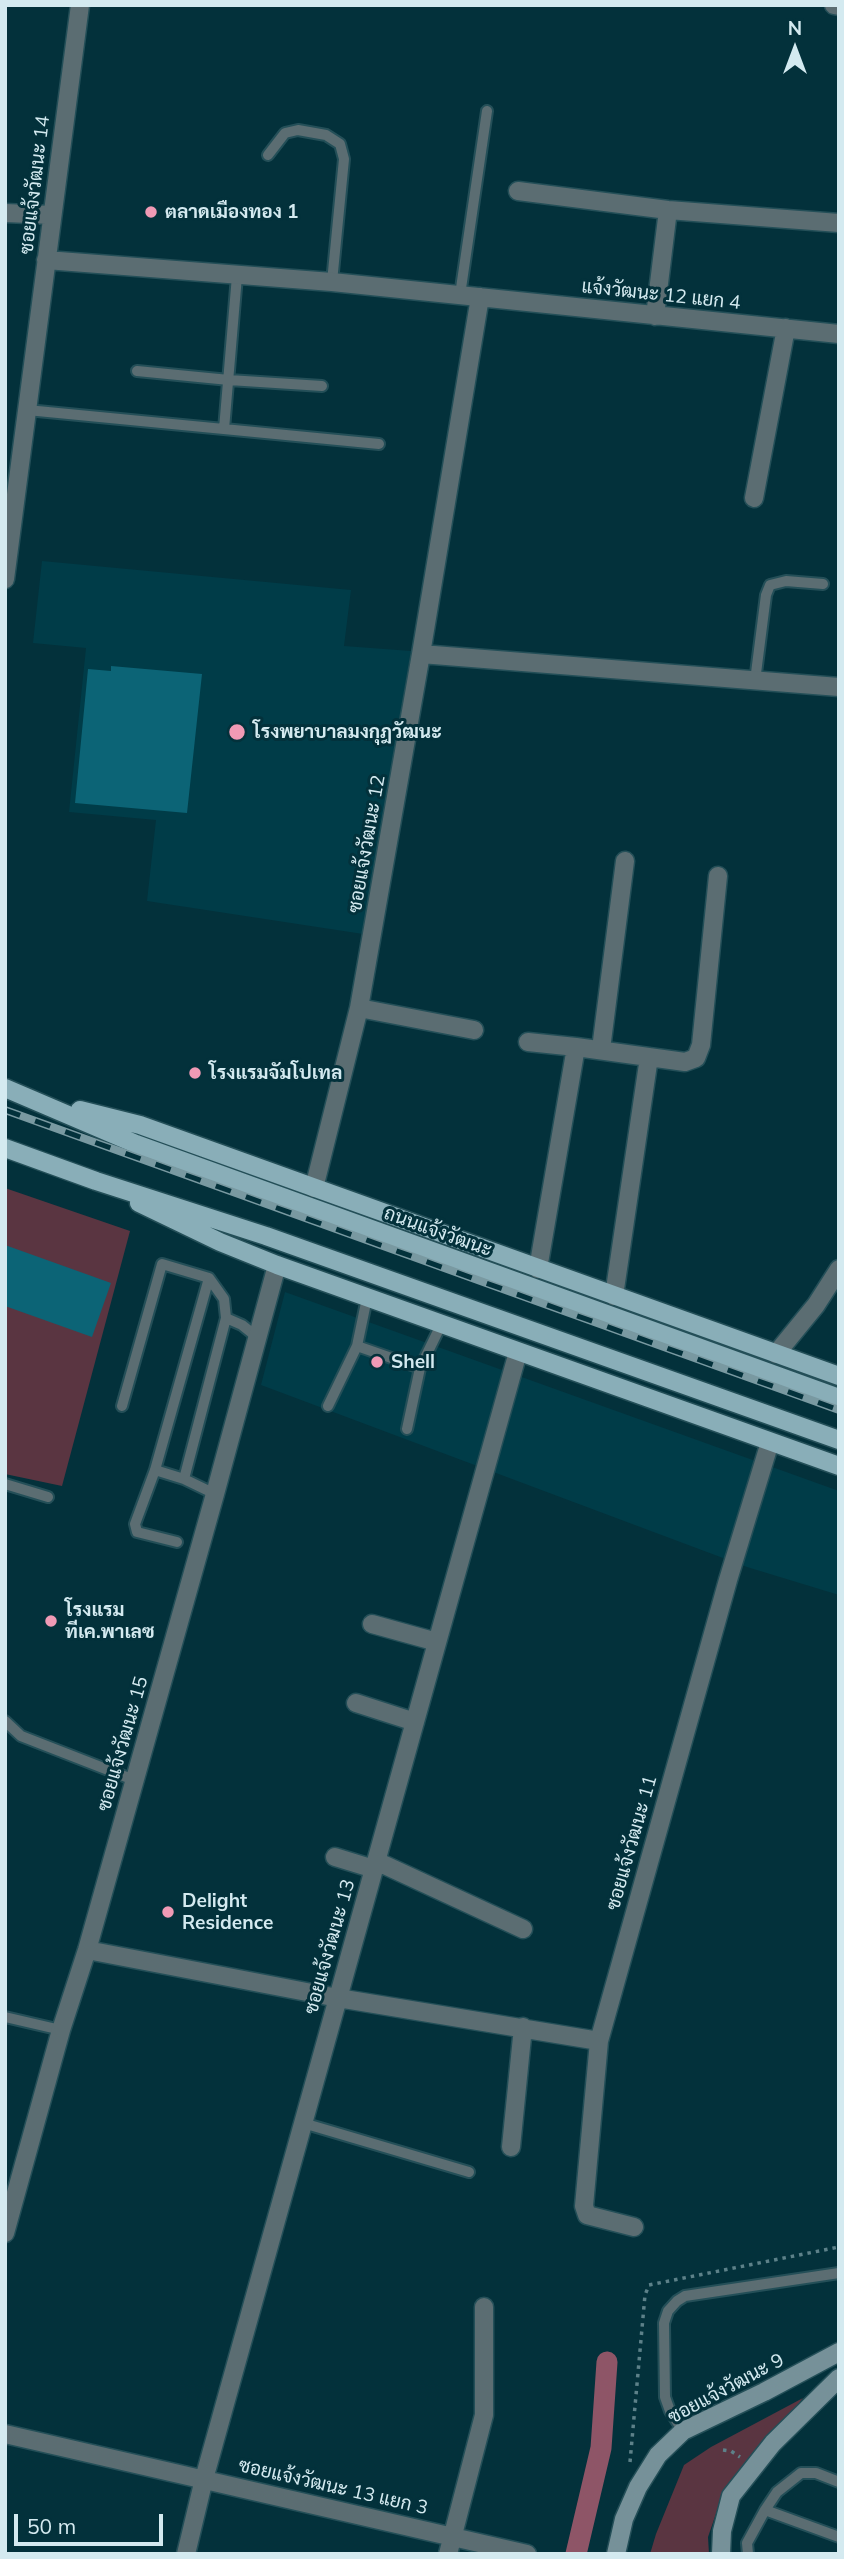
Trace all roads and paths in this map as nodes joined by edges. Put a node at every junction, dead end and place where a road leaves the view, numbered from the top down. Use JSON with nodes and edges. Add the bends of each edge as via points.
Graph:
{"nodes":[{"id":1,"x":80,"y":5,"type":"edge"},
{"id":2,"x":487,"y":111,"type":"dead end"},
{"id":3,"x":268,"y":155,"type":"dead end"},
{"id":4,"x":518,"y":191,"type":"dead end"},
{"id":5,"x":668,"y":209,"type":"junction"},
{"id":6,"x":5,"y":213,"type":"edge"},
{"id":7,"x":52,"y":215,"type":"junction"},
{"id":8,"x":839,"y":223,"type":"edge"},
{"id":9,"x":46,"y":260,"type":"junction"},
{"id":10,"x":237,"y":276,"type":"junction"},
{"id":11,"x":332,"y":282,"type":"junction"},
{"id":12,"x":460,"y":295,"type":"junction"},
{"id":13,"x":480,"y":297,"type":"junction"},
{"id":14,"x":655,"y":316,"type":"junction"},
{"id":15,"x":786,"y":328,"type":"junction"},
{"id":16,"x":839,"y":334,"type":"edge"},
{"id":17,"x":137,"y":371,"type":"dead end"},
{"id":18,"x":229,"y":380,"type":"junction"},
{"id":19,"x":322,"y":386,"type":"dead end"},
{"id":20,"x":27,"y":410,"type":"junction"},
{"id":21,"x":224,"y":429,"type":"junction"},
{"id":22,"x":380,"y":444,"type":"dead end"},
{"id":23,"x":13,"y":458,"type":"edge"},
{"id":24,"x":754,"y":498,"type":"dead end"},
{"id":25,"x":5,"y":579,"type":"edge"},
{"id":26,"x":822,"y":584,"type":"dead end"},
{"id":27,"x":421,"y":654,"type":"junction"},
{"id":28,"x":755,"y":681,"type":"junction"},
{"id":29,"x":839,"y":687,"type":"edge"},
{"id":30,"x":625,"y":861,"type":"dead end"},
{"id":31,"x":718,"y":876,"type":"dead end"},
{"id":32,"x":359,"y":1008,"type":"junction"},
{"id":33,"x":474,"y":1030,"type":"dead end"},
{"id":34,"x":528,"y":1041,"type":"dead end"},
{"id":35,"x":576,"y":1047,"type":"junction"},
{"id":36,"x":601,"y":1049,"type":"junction"},
{"id":37,"x":649,"y":1057,"type":"junction"},
{"id":38,"x":5,"y":1088,"type":"edge"},
{"id":39,"x":26,"y":1096,"type":"junction"},
{"id":40,"x":5,"y":1148,"type":"edge"},
{"id":41,"x":96,"y":1181,"type":"junction"},
{"id":42,"x":314,"y":1188,"type":"junction"},
{"id":43,"x":277,"y":1265,"type":"junction"},
{"id":44,"x":538,"y":1269,"type":"junction"},
{"id":45,"x":839,"y":1269,"type":"edge"},
{"id":46,"x":209,"y":1278,"type":"junction"},
{"id":47,"x":614,"y":1296,"type":"junction"},
{"id":48,"x":367,"y":1298,"type":"junction"},
{"id":49,"x":226,"y":1318,"type":"junction"},
{"id":50,"x":441,"y":1325,"type":"junction"},
{"id":51,"x":257,"y":1337,"type":"junction"},
{"id":52,"x":357,"y":1346,"type":"junction"},
{"id":53,"x":518,"y":1352,"type":"junction"},
{"id":54,"x":776,"y":1353,"type":"junction"},
{"id":55,"x":420,"y":1368,"type":"junction"},
{"id":56,"x":839,"y":1376,"type":"edge"},
{"id":57,"x":839,"y":1398,"type":"edge"},
{"id":58,"x":122,"y":1406,"type":"dead end"},
{"id":59,"x":328,"y":1406,"type":"dead end"},
{"id":60,"x":407,"y":1430,"type":"dead end"},
{"id":61,"x":839,"y":1440,"type":"edge"},
{"id":62,"x":770,"y":1442,"type":"junction"},
{"id":63,"x":839,"y":1466,"type":"edge"},
{"id":64,"x":155,"y":1470,"type":"junction"},
{"id":65,"x":184,"y":1479,"type":"junction"},
{"id":66,"x":5,"y":1484,"type":"edge"},
{"id":67,"x":215,"y":1494,"type":"junction"},
{"id":68,"x":48,"y":1497,"type":"dead end"},
{"id":69,"x":177,"y":1542,"type":"dead end"},
{"id":70,"x":372,"y":1624,"type":"dead end"},
{"id":71,"x":437,"y":1642,"type":"junction"},
{"id":72,"x":356,"y":1703,"type":"dead end"},
{"id":73,"x":5,"y":1721,"type":"edge"},
{"id":74,"x":415,"y":1721,"type":"junction"},
{"id":75,"x":134,"y":1780,"type":"junction"},
{"id":76,"x":335,"y":1857,"type":"dead end"},
{"id":77,"x":375,"y":1865,"type":"junction"},
{"id":78,"x":523,"y":1929,"type":"dead end"},
{"id":79,"x":86,"y":1950,"type":"junction"},
{"id":80,"x":338,"y":1998,"type":"junction"},
{"id":81,"x":5,"y":2017,"type":"edge"},
{"id":82,"x":523,"y":2027,"type":"junction"},
{"id":83,"x":61,"y":2030,"type":"junction"},
{"id":84,"x":599,"y":2041,"type":"junction"},
{"id":85,"x":303,"y":2123,"type":"junction"},
{"id":86,"x":511,"y":2147,"type":"dead end"},
{"id":87,"x":469,"y":2172,"type":"dead end"},
{"id":88,"x":634,"y":2227,"type":"dead end"},
{"id":89,"x":5,"y":2233,"type":"edge"},
{"id":90,"x":839,"y":2247,"type":"edge"},
{"id":91,"x":839,"y":2273,"type":"edge"},
{"id":92,"x":484,"y":2307,"type":"dead end"},
{"id":93,"x":839,"y":2352,"type":"edge"},
{"id":94,"x":839,"y":2378,"type":"edge"},
{"id":95,"x":683,"y":2431,"type":"junction"},
{"id":96,"x":5,"y":2434,"type":"edge"},
{"id":97,"x":723,"y":2450,"type":"dead end"},
{"id":98,"x":630,"y":2465,"type":"dead end"},
{"id":99,"x":743,"y":2465,"type":"dead end"},
{"id":100,"x":204,"y":2479,"type":"junction"},
{"id":101,"x":839,"y":2482,"type":"edge"},
{"id":102,"x":765,"y":2510,"type":"junction"},
{"id":103,"x":839,"y":2537,"type":"edge"},
{"id":104,"x":450,"y":2545,"type":"edge"},
{"id":105,"x":186,"y":2554,"type":"edge"},
{"id":106,"x":527,"y":2554,"type":"edge"},
{"id":107,"x":616,"y":2554,"type":"edge"},
{"id":108,"x":721,"y":2554,"type":"edge"},
{"id":109,"x":748,"y":2554,"type":"edge"}],
"edges":[{"from":1,"to":7,"type":"street","name":"ซอยแจ้งวัฒนะ 14"},
{"from":2,"to":12,"type":"lane"},
{"from":3,"to":11,"type":"lane","via":[[285,133],[298,130],[326,135],[340,144],[344,159]]},
{"from":4,"to":5,"type":"street"},
{"from":5,"to":8,"type":"street"},
{"from":5,"to":14,"type":"street"},
{"from":6,"to":7,"type":"street"},
{"from":7,"to":9,"type":"street","name":"ซอยแจ้งวัฒนะ 14"},
{"from":9,"to":10,"type":"street","name":"แจ้งวัฒนะ 12 แยก 4"},
{"from":9,"to":20,"type":"street","name":"ซอยแจ้งวัฒนะ 14"},
{"from":10,"to":11,"type":"street","name":"แจ้งวัฒนะ 12 แยก 4"},
{"from":10,"to":18,"type":"lane"},
{"from":11,"to":12,"type":"street","name":"แจ้งวัฒนะ 12 แยก 4"},
{"from":12,"to":13,"type":"street","name":"แจ้งวัฒนะ 12 แยก 4"},
{"from":13,"to":14,"type":"street","name":"แจ้งวัฒนะ 12 แยก 4"},
{"from":13,"to":27,"type":"street","name":"ซอยแจ้งวัฒนะ 12"},
{"from":14,"to":15,"type":"street","name":"แจ้งวัฒนะ 12 แยก 4"},
{"from":15,"to":16,"type":"street","name":"แจ้งวัฒนะ 12 แยก 4"},
{"from":15,"to":24,"type":"street"},
{"from":17,"to":18,"type":"lane"},
{"from":18,"to":19,"type":"lane"},
{"from":18,"to":21,"type":"lane"},
{"from":20,"to":21,"type":"lane"},
{"from":20,"to":23,"type":"street","name":"ซอยแจ้งวัฒนะ 14"},
{"from":21,"to":22,"type":"lane"},
{"from":23,"to":25,"type":"street","name":"ซอยแจ้งวัฒนะ 14"},
{"from":26,"to":28,"type":"lane","via":[[786,581],[770,585]]},
{"from":27,"to":28,"type":"street"},
{"from":27,"to":32,"type":"street","name":"ซอยแจ้งวัฒนะ 12"},
{"from":28,"to":29,"type":"street"},
{"from":30,"to":36,"type":"street"},
{"from":31,"to":37,"type":"street","via":[[701,1045],[695,1058],[685,1062]]},
{"from":32,"to":33,"type":"street"},
{"from":32,"to":42,"type":"street","name":"ซอยแจ้งวัฒนะ 12"},
{"from":34,"to":35,"type":"street"},
{"from":35,"to":36,"type":"street"},
{"from":35,"to":44,"type":"street"},
{"from":36,"to":37,"type":"street"},
{"from":37,"to":47,"type":"street"},
{"from":38,"to":39,"type":"main road","name":"ถนนแจ้งวัฒนะ"},
{"from":39,"to":42,"type":"main road","name":"ถนนแจ้งวัฒนะ","via":[[140,1125]]},
{"from":39,"to":57,"type":"main road","name":"ถนนแจ้งวัฒนะ","via":[[136,1144]]},
{"from":40,"to":41,"type":"main road"},
{"from":41,"to":43,"type":"main road"},
{"from":41,"to":61,"type":"main road"},
{"from":42,"to":44,"type":"main road","name":"ถนนแจ้งวัฒนะ"},
{"from":43,"to":48,"type":"main road"},
{"from":43,"to":51,"type":"street","name":"ซอยแจ้งวัฒนะ 15"},
{"from":44,"to":47,"type":"main road","name":"ถนนแจ้งวัฒนะ"},
{"from":45,"to":54,"type":"street"},
{"from":46,"to":49,"type":"lane","via":[[224,1298]]},
{"from":46,"to":58,"type":"lane","via":[[162,1265]]},
{"from":46,"to":64,"type":"lane"},
{"from":47,"to":54,"type":"main road","name":"ถนนแจ้งวัฒนะ"},
{"from":48,"to":50,"type":"main road"},
{"from":48,"to":52,"type":"lane"},
{"from":49,"to":51,"type":"lane"},
{"from":49,"to":65,"type":"lane"},
{"from":50,"to":53,"type":"main road"},
{"from":50,"to":55,"type":"lane"},
{"from":51,"to":67,"type":"street","name":"ซอยแจ้งวัฒนะ 15"},
{"from":52,"to":55,"type":"lane"},
{"from":52,"to":59,"type":"lane"},
{"from":53,"to":62,"type":"main road"},
{"from":53,"to":71,"type":"street","name":"ซอยแจ้งวัฒนะ 13"},
{"from":54,"to":56,"type":"main road","name":"ถนนแจ้งวัฒนะ"},
{"from":55,"to":60,"type":"lane"},
{"from":62,"to":63,"type":"main road"},
{"from":62,"to":84,"type":"street","name":"ซอยแจ้งวัฒนะ 11"},
{"from":64,"to":65,"type":"lane"},
{"from":64,"to":69,"type":"lane","via":[[135,1524],[137,1532]]},
{"from":65,"to":67,"type":"lane"},
{"from":66,"to":68,"type":"lane"},
{"from":67,"to":75,"type":"street","name":"ซอยแจ้งวัฒนะ 15"},
{"from":70,"to":71,"type":"street"},
{"from":71,"to":74,"type":"street","name":"ซอยแจ้งวัฒนะ 13"},
{"from":72,"to":74,"type":"street"},
{"from":73,"to":75,"type":"lane","via":[[21,1736]]},
{"from":74,"to":77,"type":"street","name":"ซอยแจ้งวัฒนะ 13"},
{"from":75,"to":79,"type":"street","name":"ซอยแจ้งวัฒนะ 15"},
{"from":76,"to":77,"type":"street"},
{"from":77,"to":78,"type":"street"},
{"from":77,"to":80,"type":"street","name":"ซอยแจ้งวัฒนะ 13"},
{"from":79,"to":80,"type":"street"},
{"from":79,"to":83,"type":"street","name":"ซอยแจ้งวัฒนะ 15"},
{"from":80,"to":82,"type":"street"},
{"from":80,"to":85,"type":"street","name":"ซอยแจ้งวัฒนะ 13"},
{"from":81,"to":83,"type":"lane"},
{"from":82,"to":84,"type":"street"},
{"from":82,"to":86,"type":"street"},
{"from":83,"to":89,"type":"street","name":"ซอยแจ้งวัฒนะ 15"},
{"from":84,"to":88,"type":"street","name":"ซอยแจ้งวัฒนะ 11","via":[[584,2206],[587,2215]]},
{"from":85,"to":87,"type":"lane"},
{"from":85,"to":100,"type":"street","name":"ซอยแจ้งวัฒนะ 13"},
{"from":90,"to":98,"type":"path","via":[[649,2285]]},
{"from":91,"to":95,"type":"lane","via":[[685,2296],[677,2301],[664,2323],[665,2397]]},
{"from":92,"to":104,"type":"street","via":[[484,2415]]},
{"from":93,"to":95,"type":"street","name":"ซอยแจ้งวัฒนะ 9"},
{"from":94,"to":108,"type":"street","via":[[773,2443],[731,2496]]},
{"from":95,"to":107,"type":"street","name":"ซอยแจ้งวัฒนะ 9","via":[[658,2455],[638,2487]]},
{"from":96,"to":100,"type":"street","name":"ซอยแจ้งวัฒนะ 13 แยก 3"},
{"from":97,"to":99,"type":"path","via":[[739,2456]]},
{"from":100,"to":104,"type":"street","name":"ซอยแจ้งวัฒนะ 13 แยก 3"},
{"from":100,"to":105,"type":"street","name":"ซอยแจ้งวัฒนะ 13"},
{"from":101,"to":102,"type":"lane","via":[[801,2473],[777,2492]]},
{"from":102,"to":103,"type":"lane"},
{"from":102,"to":109,"type":"lane","via":[[747,2543]]},
{"from":104,"to":106,"type":"street","name":"ซอยแจ้งวัฒนะ 13 แยก 3"}]}
